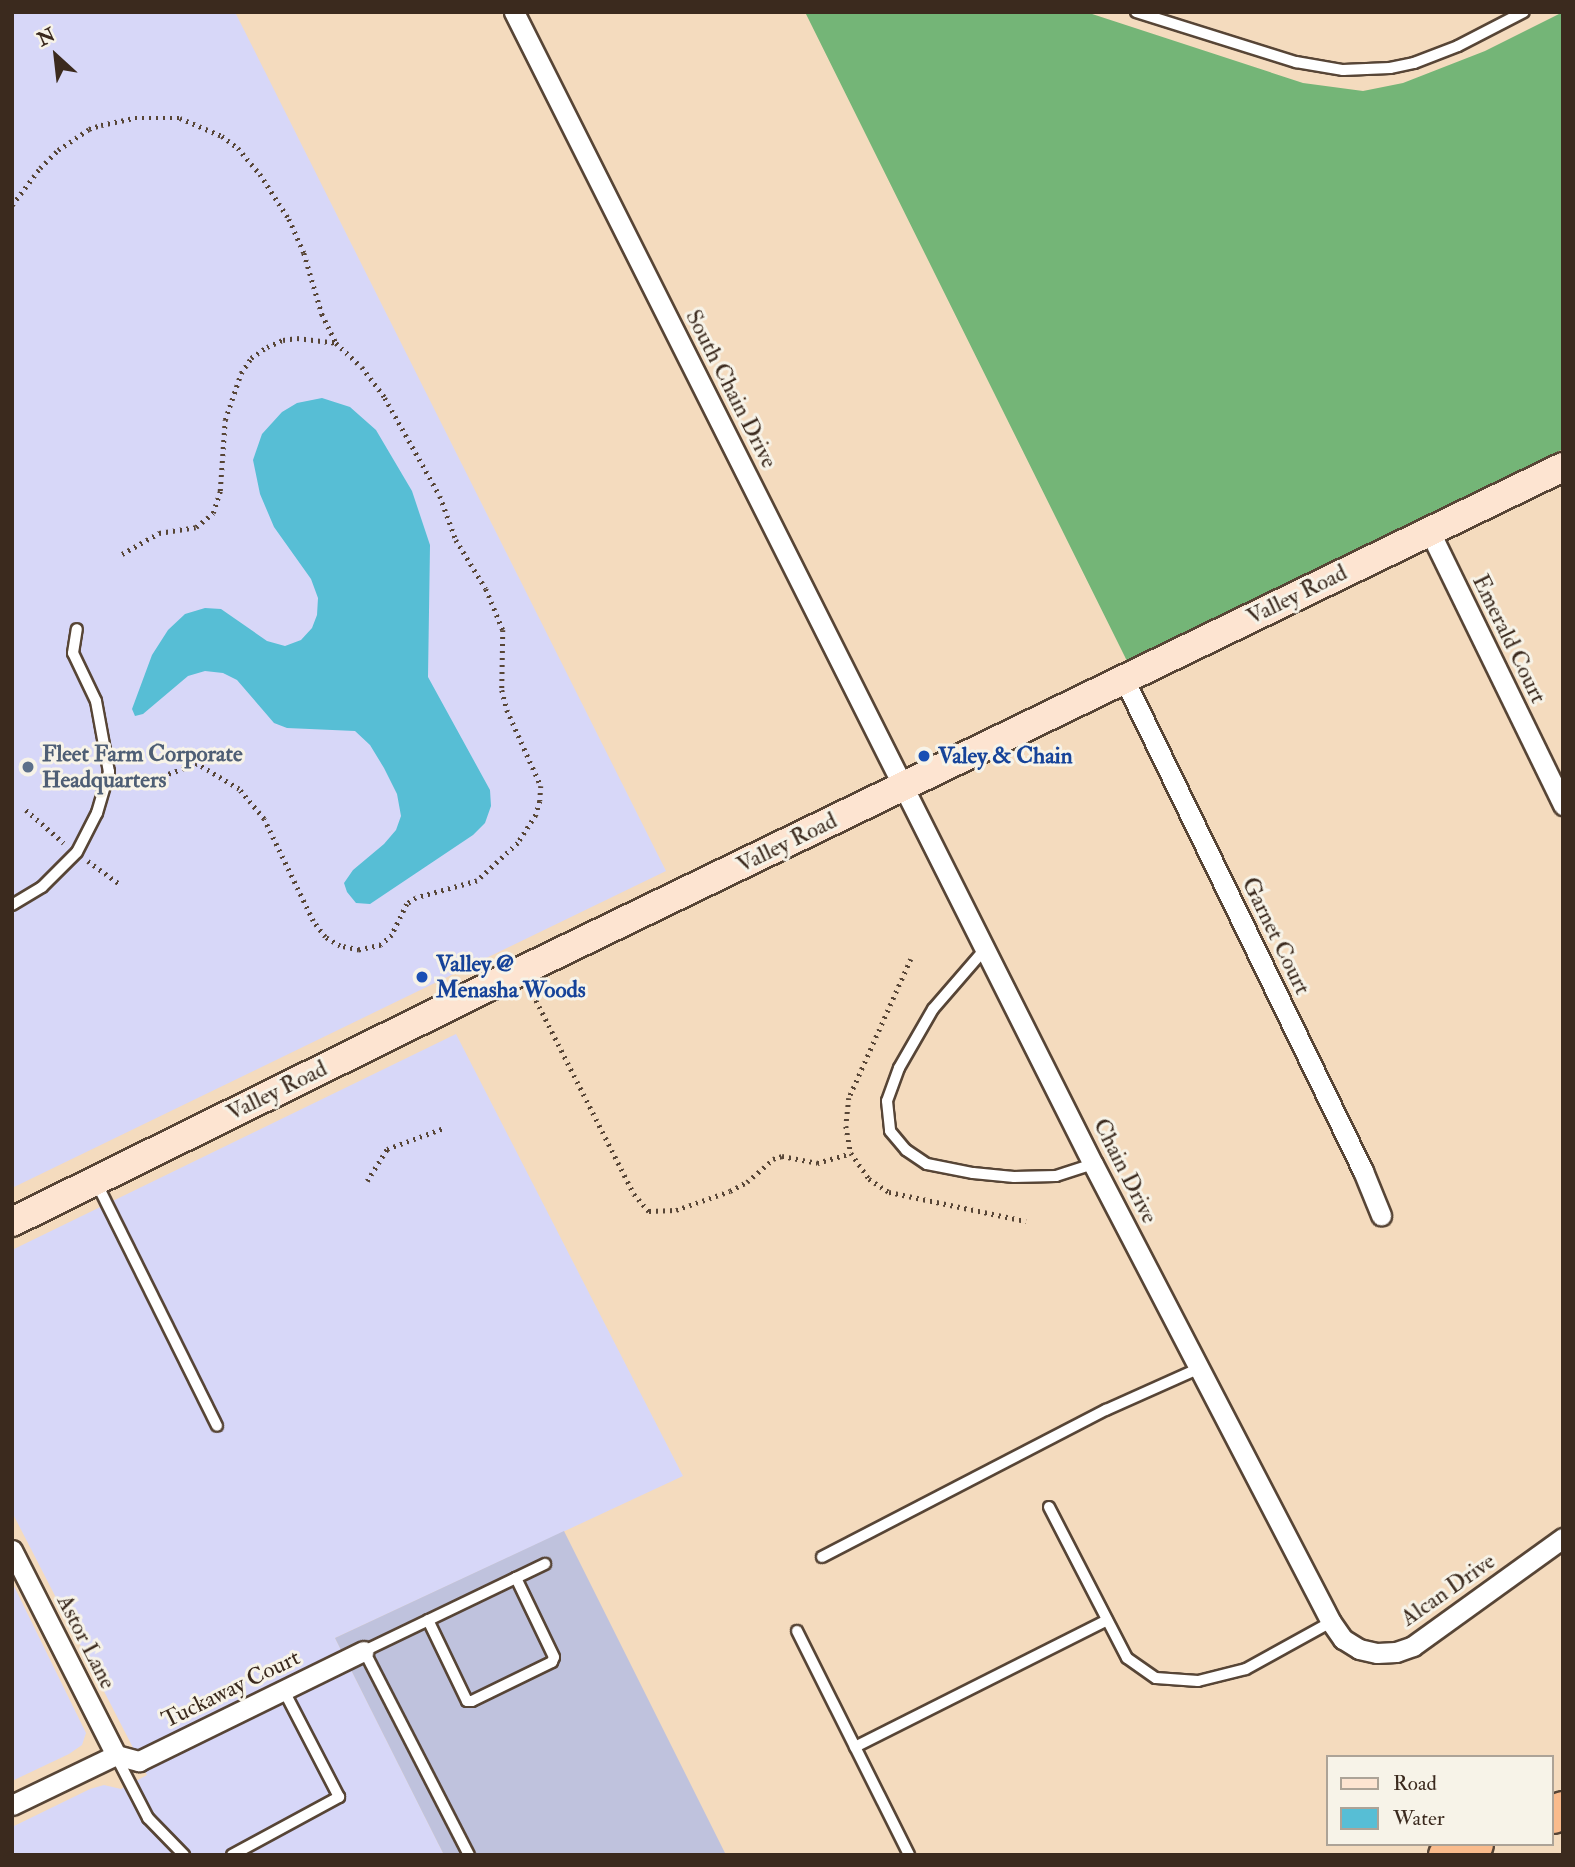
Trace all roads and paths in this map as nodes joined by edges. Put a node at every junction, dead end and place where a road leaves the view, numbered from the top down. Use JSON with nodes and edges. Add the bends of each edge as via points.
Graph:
{"nodes":[{"id":1,"x":514,"y":12,"type":"edge"},
{"id":2,"x":1136,"y":12,"type":"edge"},
{"id":3,"x":1524,"y":12,"type":"edge"},
{"id":4,"x":12,"y":205,"type":"edge"},
{"id":5,"x":336,"y":343,"type":"junction"},
{"id":6,"x":1563,"y":467,"type":"edge"},
{"id":7,"x":1430,"y":531,"type":"junction"},
{"id":8,"x":122,"y":554,"type":"dead end"},
{"id":9,"x":77,"y":629,"type":"dead end"},
{"id":10,"x":1124,"y":678,"type":"junction"},
{"id":11,"x":162,"y":777,"type":"dead end"},
{"id":12,"x":902,"y":787,"type":"junction"},
{"id":13,"x":1563,"y":804,"type":"edge"},
{"id":14,"x":26,"y":810,"type":"dead end"},
{"id":15,"x":77,"y":852,"type":"junction"},
{"id":16,"x":121,"y":885,"type":"dead end"},
{"id":17,"x":12,"y":905,"type":"edge"},
{"id":18,"x":985,"y":949,"type":"junction"},
{"id":19,"x":911,"y":959,"type":"dead end"},
{"id":20,"x":521,"y":971,"type":"junction"},
{"id":21,"x":444,"y":1128,"type":"dead end"},
{"id":22,"x":851,"y":1153,"type":"junction"},
{"id":23,"x":1093,"y":1164,"type":"junction"},
{"id":24,"x":96,"y":1181,"type":"junction"},
{"id":25,"x":366,"y":1181,"type":"dead end"},
{"id":26,"x":1381,"y":1216,"type":"dead end"},
{"id":27,"x":1026,"y":1221,"type":"dead end"},
{"id":28,"x":12,"y":1222,"type":"edge"},
{"id":29,"x":1200,"y":1368,"type":"junction"},
{"id":30,"x":217,"y":1426,"type":"dead end"},
{"id":31,"x":1049,"y":1507,"type":"dead end"},
{"id":32,"x":1563,"y":1538,"type":"edge"},
{"id":33,"x":12,"y":1550,"type":"edge"},
{"id":34,"x":822,"y":1557,"type":"dead end"},
{"id":35,"x":545,"y":1564,"type":"dead end"},
{"id":36,"x":1307,"y":1576,"type":"joint"},
{"id":37,"x":516,"y":1578,"type":"junction"},
{"id":38,"x":428,"y":1620,"type":"junction"},
{"id":39,"x":1107,"y":1620,"type":"junction"},
{"id":40,"x":1331,"y":1622,"type":"junction"},
{"id":41,"x":797,"y":1631,"type":"dead end"},
{"id":42,"x":365,"y":1651,"type":"junction"},
{"id":43,"x":284,"y":1691,"type":"junction"},
{"id":44,"x":855,"y":1747,"type":"junction"},
{"id":45,"x":116,"y":1755,"type":"junction"},
{"id":46,"x":12,"y":1805,"type":"edge"},
{"id":47,"x":1469,"y":1846,"type":"edge"},
{"id":48,"x":184,"y":1855,"type":"edge"},
{"id":49,"x":232,"y":1855,"type":"edge"},
{"id":50,"x":469,"y":1855,"type":"edge"},
{"id":51,"x":909,"y":1855,"type":"edge"},
{"id":52,"x":1447,"y":1855,"type":"edge"}],
"edges":[{"from":1,"to":12,"type":"street","name":"South Chain Drive"},
{"from":2,"to":3,"type":"lane","via":[[1296,62],[1367,70],[1436,55]]},
{"from":4,"to":5,"type":"path","via":[[40,168],[89,129],[157,116],[202,125],[238,148],[276,197],[304,253]]},
{"from":5,"to":8,"type":"path","via":[[283,340],[251,358],[225,420],[220,491],[213,513],[196,527],[159,533]]},
{"from":5,"to":11,"type":"path","via":[[385,398],[499,616],[502,690],[541,786],[536,814],[518,843],[477,881],[416,898],[407,904],[392,935],[381,945],[359,950],[325,937],[313,921],[264,819],[239,789],[197,764]]},
{"from":6,"to":7,"type":"street","name":"Valley Road"},
{"from":7,"to":10,"type":"street","name":"Valley Road"},
{"from":7,"to":13,"type":"street","name":"Emerald Court"},
{"from":9,"to":15,"type":"lane","via":[[73,653],[96,701],[109,772],[97,813]]},
{"from":10,"to":12,"type":"street","name":"Valley Road"},
{"from":10,"to":26,"type":"street","name":"Garnet Court"},
{"from":12,"to":18,"type":"street","name":"Chain Drive"},
{"from":12,"to":20,"type":"street","name":"Valley Road"},
{"from":14,"to":15,"type":"path"},
{"from":15,"to":16,"type":"path"},
{"from":15,"to":17,"type":"lane","via":[[42,887]]},
{"from":18,"to":23,"type":"street","name":"Chain Drive"},
{"from":18,"to":23,"type":"lane","via":[[933,1009],[899,1068],[887,1101],[890,1130],[906,1150],[927,1164],[973,1173],[1056,1176]]},
{"from":19,"to":22,"type":"path","via":[[849,1098],[846,1126]]},
{"from":20,"to":22,"type":"path","via":[[634,1194],[649,1211],[676,1210],[730,1191],[782,1156],[817,1163]]},
{"from":20,"to":24,"type":"street","name":"Valley Road"},
{"from":21,"to":25,"type":"path","via":[[387,1149]]},
{"from":22,"to":27,"type":"path","via":[[869,1179],[889,1192]]},
{"from":23,"to":29,"type":"street","name":"Chain Drive"},
{"from":24,"to":28,"type":"street","name":"Valley Road"},
{"from":24,"to":30,"type":"lane"},
{"from":29,"to":34,"type":"lane","via":[[1106,1410]]},
{"from":29,"to":36,"type":"street","name":"Chain Drive"},
{"from":31,"to":39,"type":"lane"},
{"from":32,"to":40,"type":"street","name":"Alcan Drive","via":[[1413,1646],[1396,1652],[1359,1649],[1343,1639]]},
{"from":33,"to":45,"type":"street","name":"Astor Lane"},
{"from":35,"to":37,"type":"lane"},
{"from":36,"to":40,"type":"street","name":"Alcan Drive"},
{"from":37,"to":38,"type":"lane"},
{"from":37,"to":38,"type":"lane","via":[[554,1657],[495,1690],[467,1701]]},
{"from":38,"to":42,"type":"lane"},
{"from":39,"to":40,"type":"lane","via":[[1127,1658],[1156,1678],[1198,1682],[1246,1669]]},
{"from":39,"to":44,"type":"lane"},
{"from":41,"to":44,"type":"lane"},
{"from":42,"to":43,"type":"street","name":"Tuckaway Court"},
{"from":42,"to":50,"type":"lane"},
{"from":43,"to":45,"type":"street","name":"Tuckaway Court","via":[[139,1760]]},
{"from":43,"to":49,"type":"lane","via":[[339,1797]]},
{"from":44,"to":51,"type":"lane"},
{"from":45,"to":46,"type":"street"},
{"from":45,"to":48,"type":"lane","via":[[148,1818]]},
{"from":47,"to":52,"type":"highway"}]}
